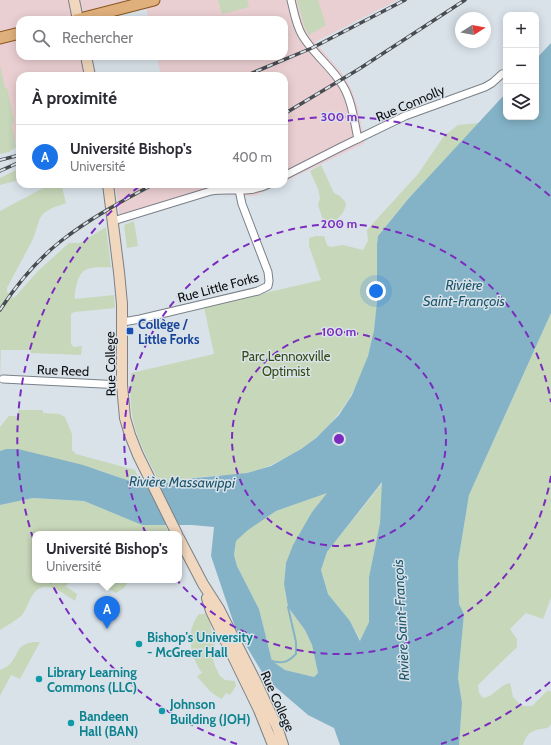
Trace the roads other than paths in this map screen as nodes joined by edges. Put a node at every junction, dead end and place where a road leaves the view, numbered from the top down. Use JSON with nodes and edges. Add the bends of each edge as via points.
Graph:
{"nodes":[{"id":1,"x":74,"y":0,"type":"edge"},
{"id":2,"x":154,"y":0,"type":"edge"},
{"id":3,"x":291,"y":0,"type":"edge"},
{"id":4,"x":76,"y":16,"type":"edge"},
{"id":5,"x":92,"y":16,"type":"edge"},
{"id":6,"x":16,"y":34,"type":"edge"},
{"id":7,"x":0,"y":38,"type":"edge"},
{"id":8,"x":87,"y":60,"type":"edge"},
{"id":9,"x":89,"y":72,"type":"edge"},
{"id":10,"x":502,"y":74,"type":"dead end"},
{"id":11,"x":358,"y":139,"type":"junction"},
{"id":12,"x":288,"y":174,"type":"edge"},
{"id":13,"x":109,"y":188,"type":"edge"},
{"id":14,"x":259,"y":188,"type":"edge"},
{"id":15,"x":239,"y":190,"type":"junction"},
{"id":16,"x":113,"y":221,"type":"junction"},
{"id":17,"x":122,"y":322,"type":"junction"},
{"id":18,"x":3,"y":379,"type":"dead end"},
{"id":19,"x":122,"y":385,"type":"junction"},
{"id":20,"x":176,"y":531,"type":"edge"},
{"id":21,"x":182,"y":544,"type":"edge"},
{"id":22,"x":203,"y":584,"type":"junction"},
{"id":23,"x":273,"y":745,"type":"edge"},
{"id":24,"x":283,"y":745,"type":"edge"}],
"edges":[{"from":1,"to":4,"type":"main road"},
{"from":2,"to":5,"type":"main road"},
{"from":3,"to":11,"type":"street","via":[[303,37],[345,90]]},
{"from":6,"to":7,"type":"main road"},
{"from":8,"to":9,"type":"main road"},
{"from":10,"to":11,"type":"street","name":"Rue Connolly","via":[[485,87],[416,111]]},
{"from":11,"to":12,"type":"street","name":"Rue Connolly"},
{"from":13,"to":16,"type":"main road","name":"Rue College"},
{"from":14,"to":15,"type":"street"},
{"from":15,"to":16,"type":"street","via":[[211,191]]},
{"from":15,"to":17,"type":"street","name":"Rue Little Forks","via":[[268,272],[268,286],[258,291]]},
{"from":16,"to":17,"type":"main road","name":"Rue College"},
{"from":17,"to":19,"type":"main road","name":"Rue College"},
{"from":18,"to":19,"type":"street","name":"Rue Reed"},
{"from":19,"to":20,"type":"main road","name":"Rue College","via":[[130,434]]},
{"from":21,"to":22,"type":"main road","name":"Rue College"},
{"from":22,"to":23,"type":"main road","name":"Rue College","via":[[212,611]]},
{"from":22,"to":24,"type":"main road","name":"Rue College","via":[[258,686]]}]}
